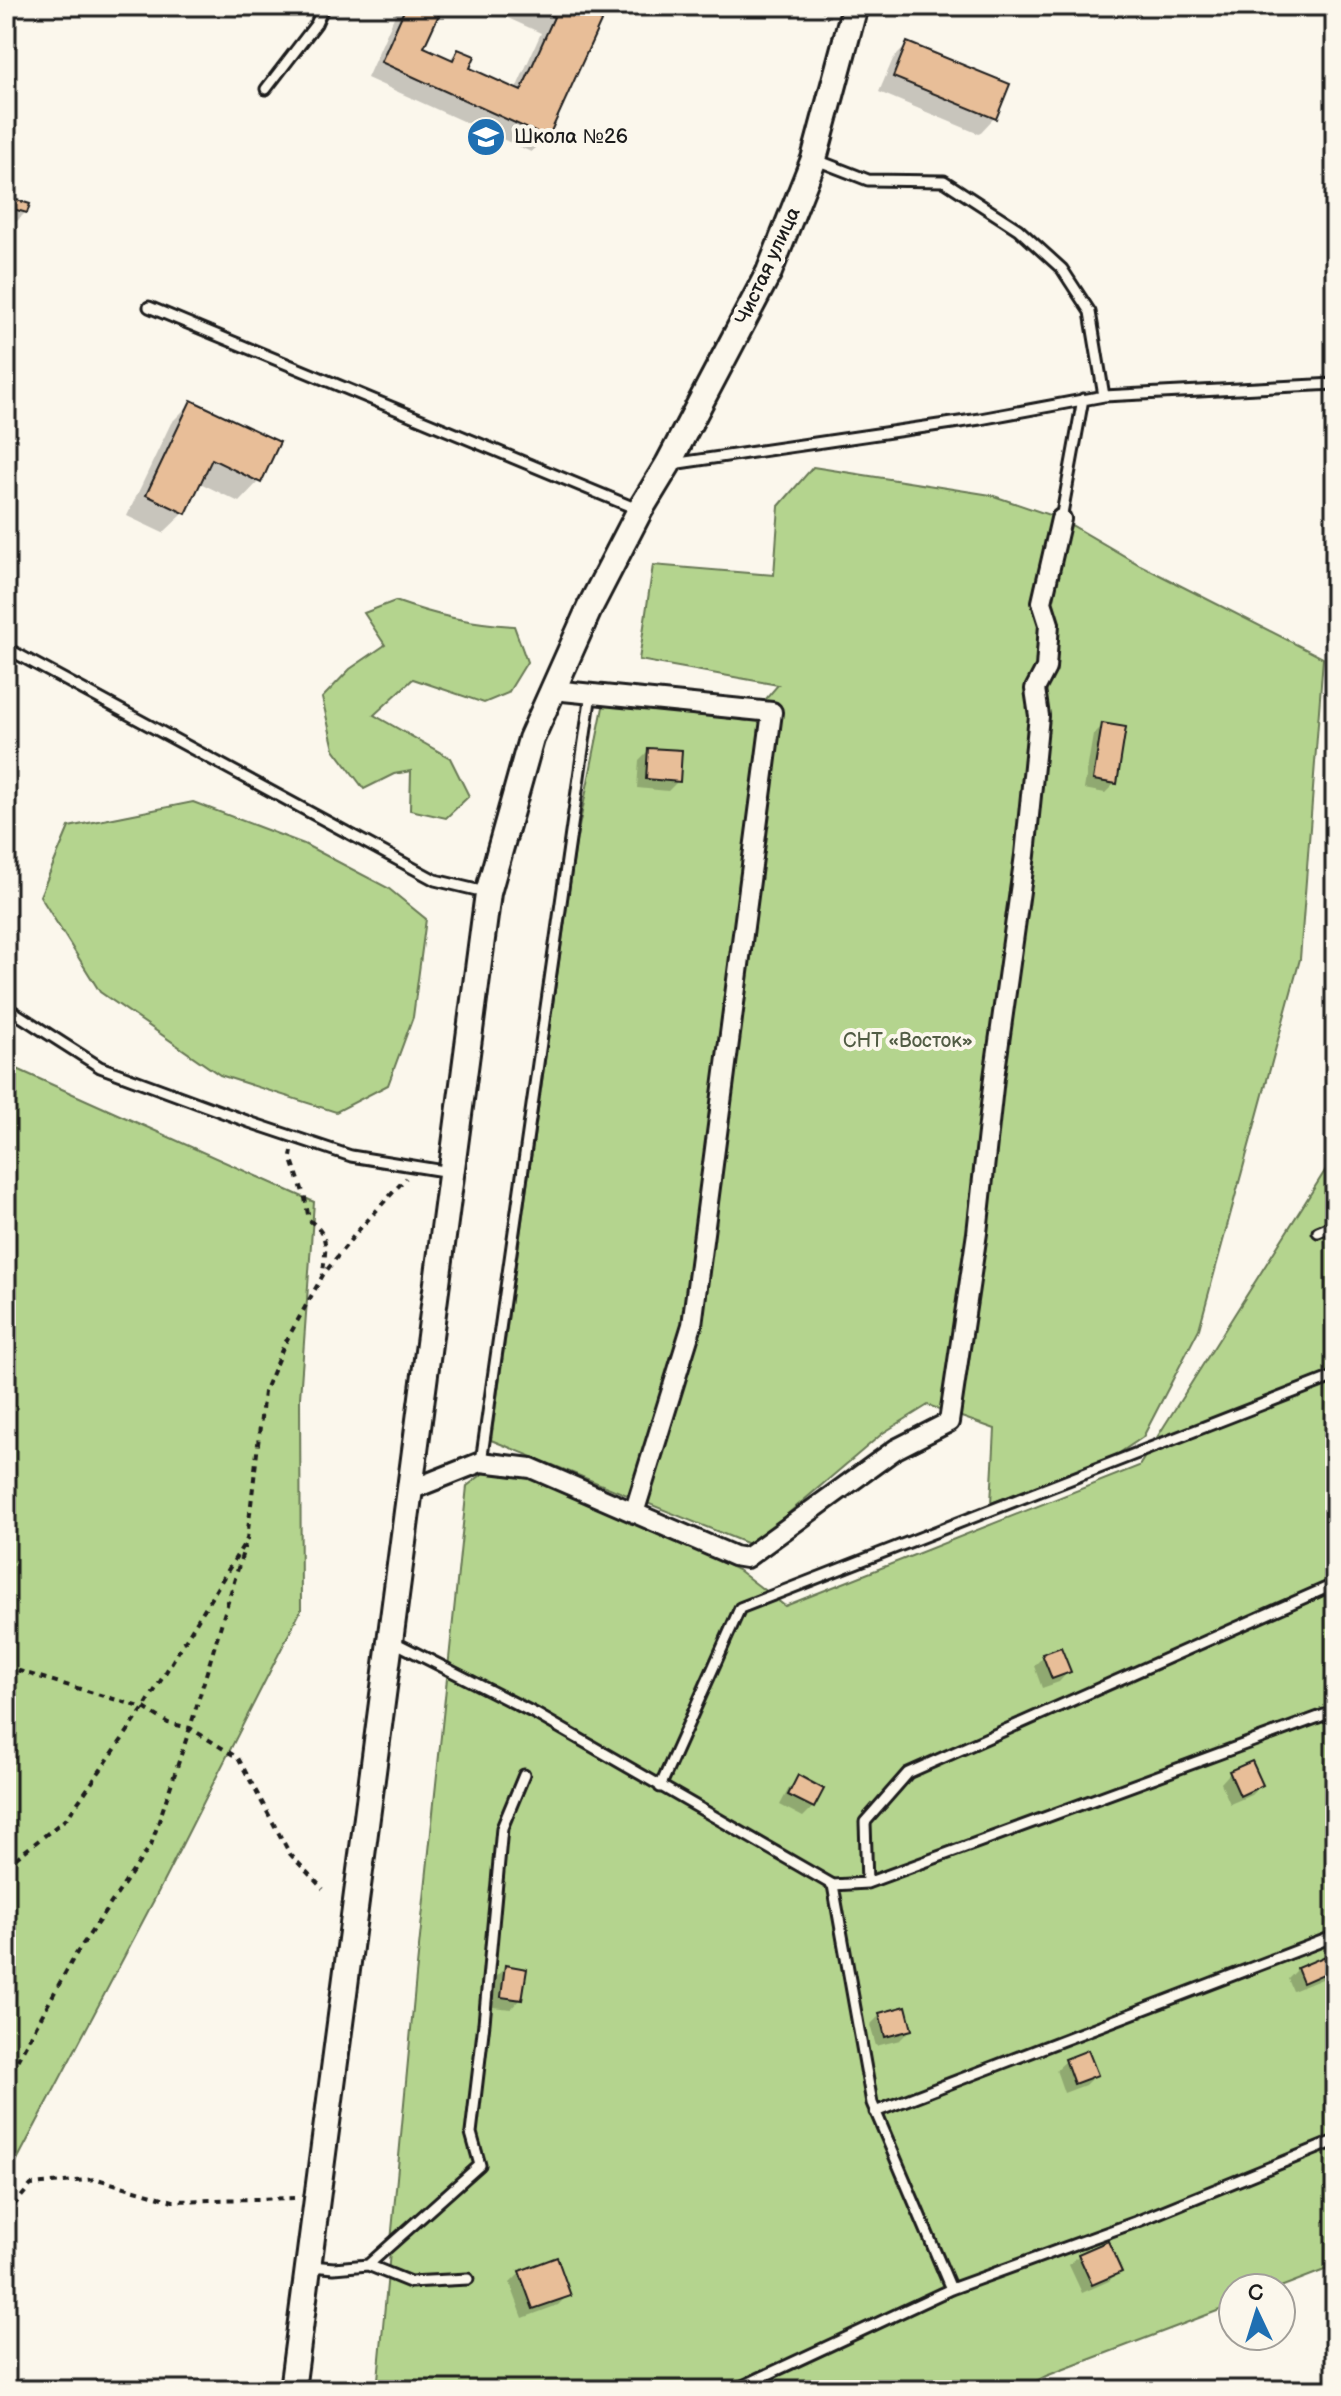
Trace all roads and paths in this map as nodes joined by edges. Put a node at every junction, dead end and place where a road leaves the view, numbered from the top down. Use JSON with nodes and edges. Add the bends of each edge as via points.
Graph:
{"nodes":[{"id":1,"x":324,"y":6,"type":"edge"},
{"id":2,"x":855,"y":6,"type":"edge"},
{"id":3,"x":266,"y":89,"type":"dead end"},
{"id":4,"x":814,"y":159,"type":"junction"},
{"id":5,"x":149,"y":307,"type":"dead end"},
{"id":6,"x":1335,"y":384,"type":"edge"},
{"id":7,"x":1104,"y":396,"type":"junction"},
{"id":8,"x":1083,"y":399,"type":"junction"},
{"id":9,"x":668,"y":464,"type":"junction"},
{"id":10,"x":640,"y":510,"type":"junction"},
{"id":11,"x":1061,"y":519,"type":"joint"},
{"id":12,"x":6,"y":648,"type":"edge"},
{"id":13,"x":553,"y":690,"type":"junction"},
{"id":14,"x":591,"y":693,"type":"junction"},
{"id":15,"x":488,"y":893,"type":"junction"},
{"id":16,"x":6,"y":1007,"type":"edge"},
{"id":17,"x":295,"y":1137,"type":"junction"},
{"id":18,"x":416,"y":1168,"type":"junction"},
{"id":19,"x":450,"y":1172,"type":"junction"},
{"id":20,"x":1335,"y":1225,"type":"edge"},
{"id":21,"x":1318,"y":1232,"type":"dead end"},
{"id":22,"x":323,"y":1275,"type":"junction"},
{"id":23,"x":1335,"y":1376,"type":"edge"},
{"id":24,"x":481,"y":1462,"type":"junction"},
{"id":25,"x":408,"y":1491,"type":"junction"},
{"id":26,"x":634,"y":1513,"type":"junction"},
{"id":27,"x":247,"y":1539,"type":"junction"},
{"id":28,"x":1335,"y":1584,"type":"edge"},
{"id":29,"x":389,"y":1640,"type":"junction"},
{"id":30,"x":6,"y":1667,"type":"edge"},
{"id":31,"x":144,"y":1708,"type":"junction"},
{"id":32,"x":1335,"y":1711,"type":"edge"},
{"id":33,"x":190,"y":1728,"type":"junction"},
{"id":34,"x":524,"y":1775,"type":"dead end"},
{"id":35,"x":660,"y":1787,"type":"junction"},
{"id":36,"x":6,"y":1866,"type":"edge"},
{"id":37,"x":867,"y":1883,"type":"junction"},
{"id":38,"x":833,"y":1885,"type":"junction"},
{"id":39,"x":323,"y":1889,"type":"dead end"},
{"id":40,"x":1335,"y":1936,"type":"edge"},
{"id":41,"x":6,"y":2081,"type":"edge"},
{"id":42,"x":875,"y":2112,"type":"junction"},
{"id":43,"x":1335,"y":2141,"type":"edge"},
{"id":44,"x":317,"y":2197,"type":"junction"},
{"id":45,"x":6,"y":2215,"type":"edge"},
{"id":46,"x":308,"y":2265,"type":"junction"},
{"id":47,"x":368,"y":2265,"type":"junction"},
{"id":48,"x":468,"y":2279,"type":"dead end"},
{"id":49,"x":951,"y":2289,"type":"junction"},
{"id":50,"x":292,"y":2390,"type":"edge"},
{"id":51,"x":734,"y":2390,"type":"edge"}],
"edges":[{"from":1,"to":3,"type":"lane"},
{"from":2,"to":4,"type":"main road","name":"Чистая улица"},
{"from":4,"to":7,"type":"lane","via":[[868,180],[944,181],[1018,229],[1062,269],[1090,312]]},
{"from":4,"to":9,"type":"main road","name":"Чистая улица","via":[[769,272]]},
{"from":5,"to":10,"type":"lane"},
{"from":6,"to":7,"type":"lane"},
{"from":7,"to":8,"type":"lane"},
{"from":8,"to":9,"type":"lane"},
{"from":8,"to":11,"type":"lane"},
{"from":9,"to":10,"type":"main road","name":"Чистая улица"},
{"from":10,"to":13,"type":"main road","name":"Чистая улица"},
{"from":11,"to":26,"type":"street","via":[[1042,602],[1049,624],[1046,668],[1035,689],[1039,716],[1025,855],[949,1422],[896,1449],[746,1558]]},
{"from":12,"to":15,"type":"lane","via":[[435,880]]},
{"from":13,"to":14,"type":"street"},
{"from":13,"to":15,"type":"main road","name":"Чистая улица","via":[[531,739]]},
{"from":14,"to":24,"type":"lane"},
{"from":14,"to":26,"type":"street","via":[[772,712],[692,1325]]},
{"from":15,"to":19,"type":"main road","name":"Чистая улица"},
{"from":16,"to":17,"type":"lane","via":[[100,1067]]},
{"from":17,"to":18,"type":"lane","via":[[351,1156]]},
{"from":17,"to":22,"type":"path","via":[[291,1157],[309,1220],[321,1229],[325,1243]]},
{"from":18,"to":19,"type":"lane"},
{"from":18,"to":22,"type":"path"},
{"from":19,"to":25,"type":"main road","name":"Чистая улица"},
{"from":20,"to":21,"type":"lane"},
{"from":22,"to":27,"type":"path","via":[[264,1392]]},
{"from":23,"to":35,"type":"lane","via":[[740,1608]]},
{"from":24,"to":25,"type":"street"},
{"from":24,"to":26,"type":"street","via":[[531,1468]]},
{"from":25,"to":29,"type":"main road","name":"Чистая улица"},
{"from":27,"to":31,"type":"path"},
{"from":27,"to":33,"type":"path"},
{"from":28,"to":37,"type":"lane","via":[[908,1773],[865,1822]]},
{"from":29,"to":35,"type":"lane","via":[[536,1714]]},
{"from":29,"to":44,"type":"main road","name":"Чистая улица"},
{"from":30,"to":31,"type":"path"},
{"from":31,"to":33,"type":"path","via":[[168,1723]]},
{"from":31,"to":36,"type":"path","via":[[67,1818]]},
{"from":32,"to":37,"type":"lane"},
{"from":33,"to":39,"type":"path","via":[[238,1758],[290,1854]]},
{"from":33,"to":41,"type":"path","via":[[151,1845],[74,1957]]},
{"from":34,"to":47,"type":"lane","via":[[502,1828],[471,2133],[480,2165]]},
{"from":35,"to":38,"type":"lane"},
{"from":37,"to":38,"type":"lane"},
{"from":38,"to":42,"type":"lane"},
{"from":40,"to":42,"type":"lane"},
{"from":42,"to":49,"type":"lane"},
{"from":43,"to":49,"type":"lane","via":[[1136,2222]]},
{"from":44,"to":45,"type":"path","via":[[173,2201],[97,2179],[31,2185]]},
{"from":44,"to":46,"type":"main road","name":"Чистая улица"},
{"from":46,"to":47,"type":"lane"},
{"from":46,"to":50,"type":"main road","name":"Чистая улица"},
{"from":47,"to":48,"type":"lane","via":[[410,2282]]},
{"from":49,"to":51,"type":"lane"}]}
